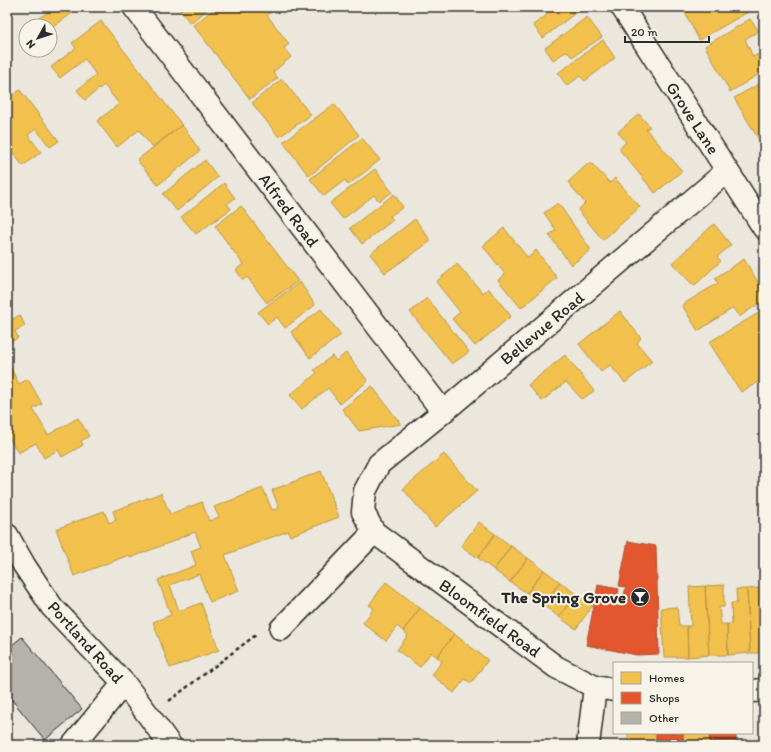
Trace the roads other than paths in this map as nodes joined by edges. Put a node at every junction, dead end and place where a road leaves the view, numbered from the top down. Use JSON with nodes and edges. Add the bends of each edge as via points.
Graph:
{"nodes":[{"id":1,"x":134,"y":7,"type":"edge"},
{"id":2,"x":622,"y":7,"type":"edge"},
{"id":3,"x":727,"y":171,"type":"junction"},
{"id":4,"x":763,"y":225,"type":"edge"},
{"id":5,"x":443,"y":412,"type":"junction"},
{"id":6,"x":365,"y":491,"type":"joint"},
{"id":7,"x":374,"y":532,"type":"junction"},
{"id":8,"x":7,"y":534,"type":"edge"},
{"id":9,"x":281,"y":629,"type":"road end"},
{"id":10,"x":124,"y":683,"type":"junction"},
{"id":11,"x":604,"y":689,"type":"edge"},
{"id":12,"x":764,"y":690,"type":"edge"},
{"id":13,"x":753,"y":691,"type":"edge"},
{"id":14,"x":73,"y":745,"type":"edge"},
{"id":15,"x":170,"y":745,"type":"edge"},
{"id":16,"x":588,"y":745,"type":"edge"}],
"edges":[{"from":1,"to":5,"type":"street","name":"Alfred Road"},
{"from":2,"to":3,"type":"street","name":"Grove Lane"},
{"from":3,"to":4,"type":"street","name":"Grove Lane"},
{"from":3,"to":5,"type":"street","name":"Bellevue Road"},
{"from":5,"to":6,"type":"street","name":"Bellevue Road","via":[[379,464]]},
{"from":6,"to":7,"type":"street","name":"Bloomfield Road","via":[[363,512]]},
{"from":7,"to":9,"type":"street"},
{"from":7,"to":11,"type":"street","name":"Bloomfield Road","via":[[556,667]]},
{"from":8,"to":10,"type":"street","name":"Portland Road","via":[[52,607]]},
{"from":10,"to":14,"type":"street"},
{"from":10,"to":15,"type":"street","name":"Portland Road"},
{"from":11,"to":16,"type":"street"},
{"from":12,"to":13,"type":"street"}]}
